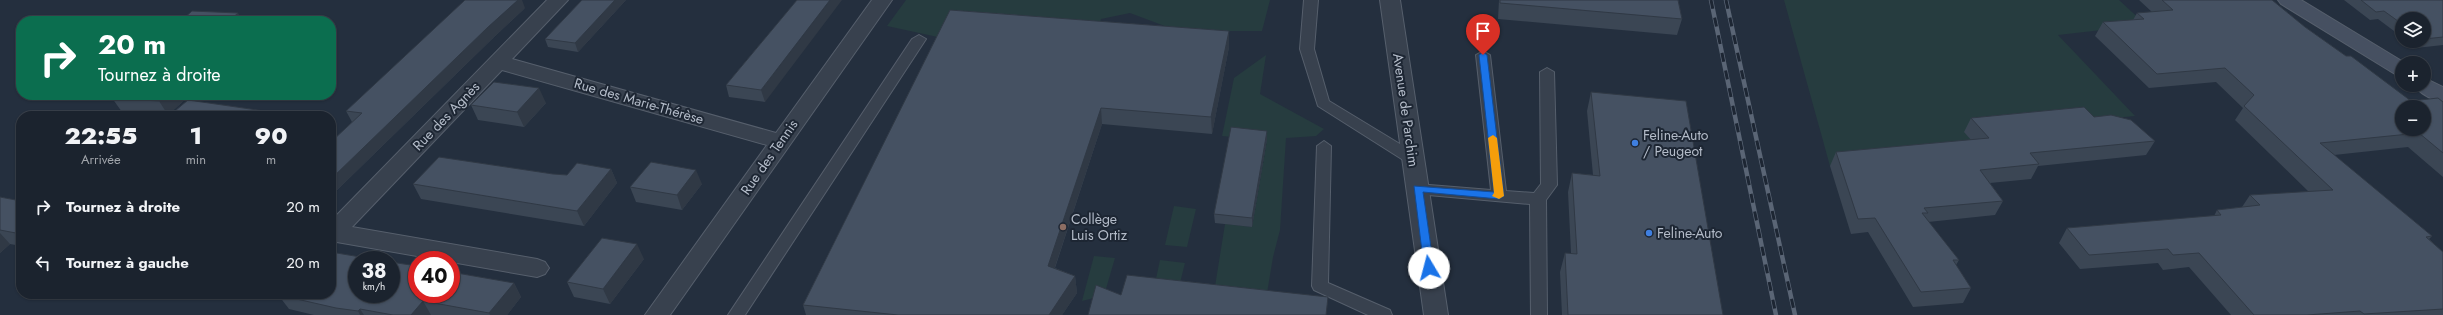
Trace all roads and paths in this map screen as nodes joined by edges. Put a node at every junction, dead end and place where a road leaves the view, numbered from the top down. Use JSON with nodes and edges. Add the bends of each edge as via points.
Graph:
{"nodes":[{"id":1,"x":558,"y":0,"type":"edge"},
{"id":2,"x":882,"y":0,"type":"edge"},
{"id":3,"x":1311,"y":0,"type":"edge"},
{"id":4,"x":1390,"y":0,"type":"edge"},
{"id":5,"x":2288,"y":0,"type":"edge"},
{"id":6,"x":919,"y":39,"type":"dead end"},
{"id":7,"x":1483,"y":55,"type":"dead end"},
{"id":8,"x":498,"y":62,"type":"junction"},
{"id":9,"x":2395,"y":66,"type":"edge"},
{"id":10,"x":1547,"y":72,"type":"dead end"},
{"id":11,"x":2431,"y":88,"type":"edge"},
{"id":12,"x":2443,"y":96,"type":"edge"},
{"id":13,"x":780,"y":141,"type":"junction"},
{"id":14,"x":1324,"y":146,"type":"dead end"},
{"id":15,"x":1413,"y":159,"type":"junction"},
{"id":16,"x":1417,"y":189,"type":"junction"},
{"id":17,"x":1499,"y":196,"type":"junction"},
{"id":18,"x":1538,"y":199,"type":"junction"},
{"id":19,"x":336,"y":228,"type":"edge"},
{"id":20,"x":336,"y":233,"type":"edge"},
{"id":21,"x":537,"y":268,"type":"dead end"},
{"id":22,"x":657,"y":315,"type":"edge"},
{"id":23,"x":736,"y":315,"type":"edge"},
{"id":24,"x":1384,"y":315,"type":"edge"},
{"id":25,"x":1436,"y":315,"type":"edge"},
{"id":26,"x":1539,"y":315,"type":"edge"}],
"edges":[{"from":1,"to":8,"type":"street","name":"Rue des Agnès"},
{"from":2,"to":13,"type":"street","name":"Rue des Tennis"},
{"from":3,"to":15,"type":"lane","via":[[1307,49],[1323,103]]},
{"from":4,"to":15,"type":"street","name":"Avenue de Parchim"},
{"from":5,"to":9,"type":"main road"},
{"from":6,"to":23,"type":"lane"},
{"from":7,"to":17,"type":"lane"},
{"from":8,"to":13,"type":"street","name":"Rue des Marie-Thérèse"},
{"from":8,"to":19,"type":"street","name":"Rue des Agnès"},
{"from":10,"to":18,"type":"lane","via":[[1549,186]]},
{"from":11,"to":12,"type":"main road"},
{"from":13,"to":22,"type":"street","name":"Rue des Tennis"},
{"from":14,"to":24,"type":"lane","via":[[1320,286]]},
{"from":15,"to":16,"type":"street","name":"Avenue de Parchim"},
{"from":16,"to":17,"type":"lane"},
{"from":16,"to":25,"type":"street","name":"Avenue de Parchim"},
{"from":17,"to":18,"type":"lane"},
{"from":18,"to":26,"type":"lane"},
{"from":20,"to":21,"type":"street"}]}
